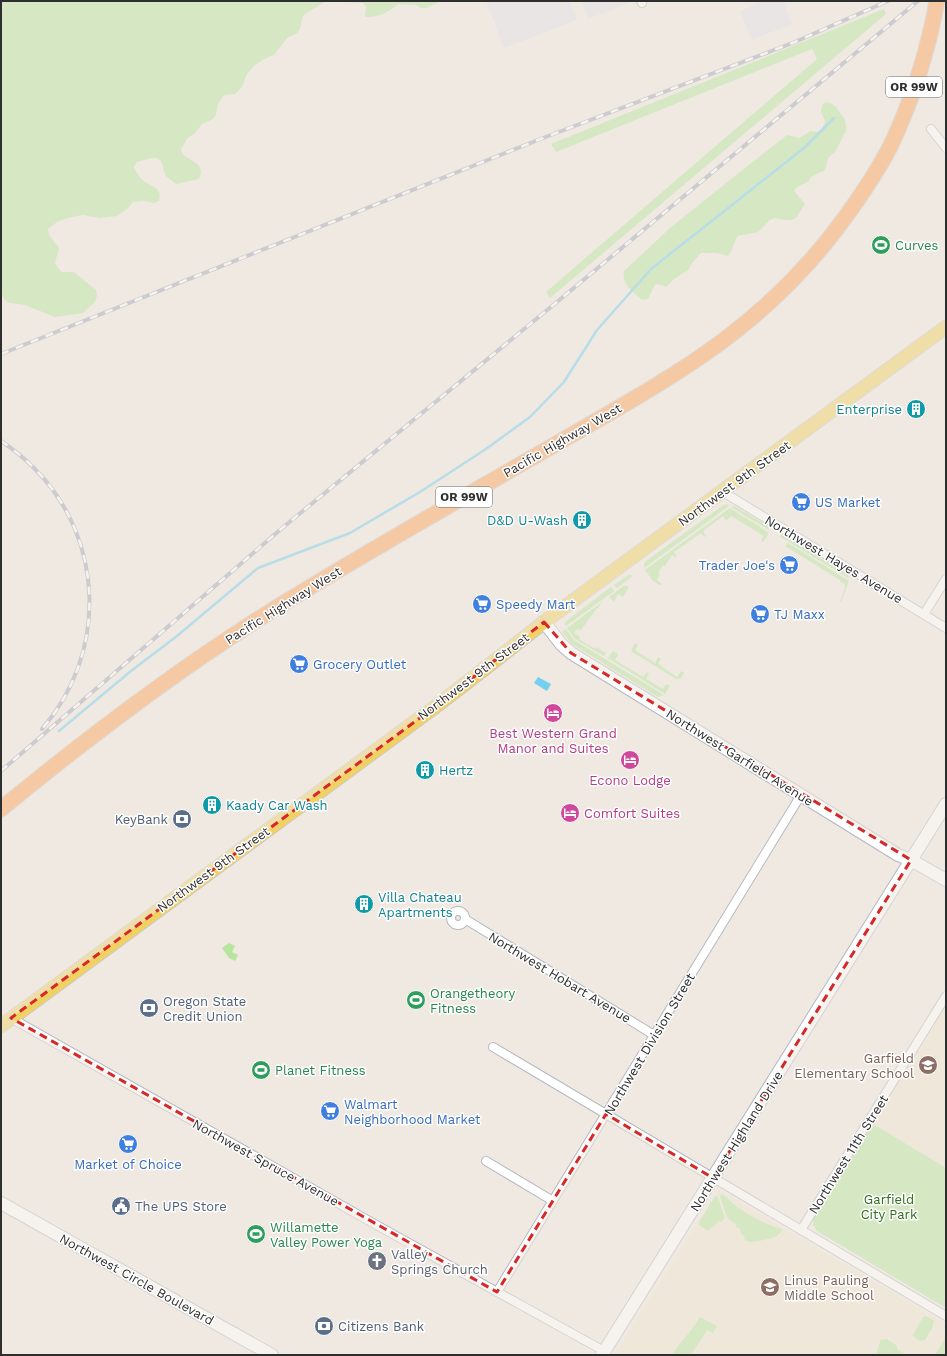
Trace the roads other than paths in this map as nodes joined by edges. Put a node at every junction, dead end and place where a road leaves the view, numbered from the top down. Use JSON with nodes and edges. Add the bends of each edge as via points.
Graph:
{"nodes":[{"id":1,"x":937,"y":1,"type":"edge"},
{"id":2,"x":931,"y":129,"type":"dead end"},
{"id":3,"x":946,"y":148,"type":"edge"},
{"id":4,"x":946,"y":327,"type":"edge"},
{"id":5,"x":723,"y":492,"type":"junction"},
{"id":6,"x":946,"y":579,"type":"edge"},
{"id":7,"x":924,"y":614,"type":"junction"},
{"id":8,"x":544,"y":622,"type":"junction"},
{"id":9,"x":946,"y":628,"type":"edge"},
{"id":10,"x":801,"y":795,"type":"junction"},
{"id":11,"x":946,"y":804,"type":"edge"},
{"id":12,"x":1,"y":809,"type":"edge"},
{"id":13,"x":911,"y":860,"type":"junction"},
{"id":14,"x":946,"y":880,"type":"edge"},
{"id":15,"x":464,"y":919,"type":"dead end"},
{"id":16,"x":946,"y":996,"type":"edge"},
{"id":17,"x":6,"y":1022,"type":"edge"},
{"id":18,"x":654,"y":1035,"type":"junction"},
{"id":19,"x":494,"y":1047,"type":"dead end"},
{"id":20,"x":606,"y":1114,"type":"junction"},
{"id":21,"x":486,"y":1161,"type":"dead end"},
{"id":22,"x":713,"y":1178,"type":"junction"},
{"id":23,"x":553,"y":1201,"type":"junction"},
{"id":24,"x":1,"y":1203,"type":"edge"},
{"id":25,"x":801,"y":1230,"type":"junction"},
{"id":26,"x":497,"y":1292,"type":"junction"},
{"id":27,"x":946,"y":1316,"type":"edge"},
{"id":28,"x":603,"y":1353,"type":"edge"},
{"id":29,"x":272,"y":1355,"type":"edge"}],
"edges":[{"from":1,"to":12,"type":"highway","name":"Pacific Highway West","number":"OR 99W","via":[[924,58],[909,102],[873,178],[814,258],[752,318],[719,344],[654,386],[243,628],[101,728]]},
{"from":2,"to":3,"type":"street"},
{"from":4,"to":5,"type":"main road","name":"Northwest 9th Street"},
{"from":5,"to":7,"type":"street","name":"Northwest Hayes Avenue"},
{"from":5,"to":8,"type":"main road","name":"Northwest 9th Street"},
{"from":6,"to":7,"type":"street"},
{"from":7,"to":9,"type":"street","name":"Northwest Hayes Avenue"},
{"from":8,"to":10,"type":"street","name":"Northwest Garfield Avenue","via":[[561,644],[571,652]]},
{"from":8,"to":17,"type":"main road","name":"Northwest 9th Street","via":[[439,704]]},
{"from":10,"to":13,"type":"street","name":"Northwest Garfield Avenue","via":[[898,855]]},
{"from":10,"to":18,"type":"street","name":"Northwest Division Street"},
{"from":11,"to":13,"type":"street","name":"Northwest Highland Drive"},
{"from":13,"to":14,"type":"street","name":"Northwest Garfield Avenue"},
{"from":13,"to":22,"type":"street","name":"Northwest Highland Drive"},
{"from":15,"to":18,"type":"street","name":"Northwest Hobart Avenue"},
{"from":16,"to":25,"type":"street","name":"Northwest 11th Street"},
{"from":17,"to":26,"type":"street","name":"Northwest Spruce Avenue"},
{"from":18,"to":20,"type":"street","name":"Northwest Division Street"},
{"from":19,"to":20,"type":"street"},
{"from":20,"to":22,"type":"street"},
{"from":20,"to":23,"type":"street","name":"Northwest Division Street"},
{"from":21,"to":23,"type":"street"},
{"from":22,"to":25,"type":"street"},
{"from":22,"to":28,"type":"street","name":"Northwest Highland Drive"},
{"from":23,"to":26,"type":"street","name":"Northwest Division Street"},
{"from":24,"to":29,"type":"street","name":"Northwest Circle Boulevard"},
{"from":25,"to":27,"type":"street"},
{"from":26,"to":28,"type":"street","name":"Northwest Spruce Avenue"}]}
